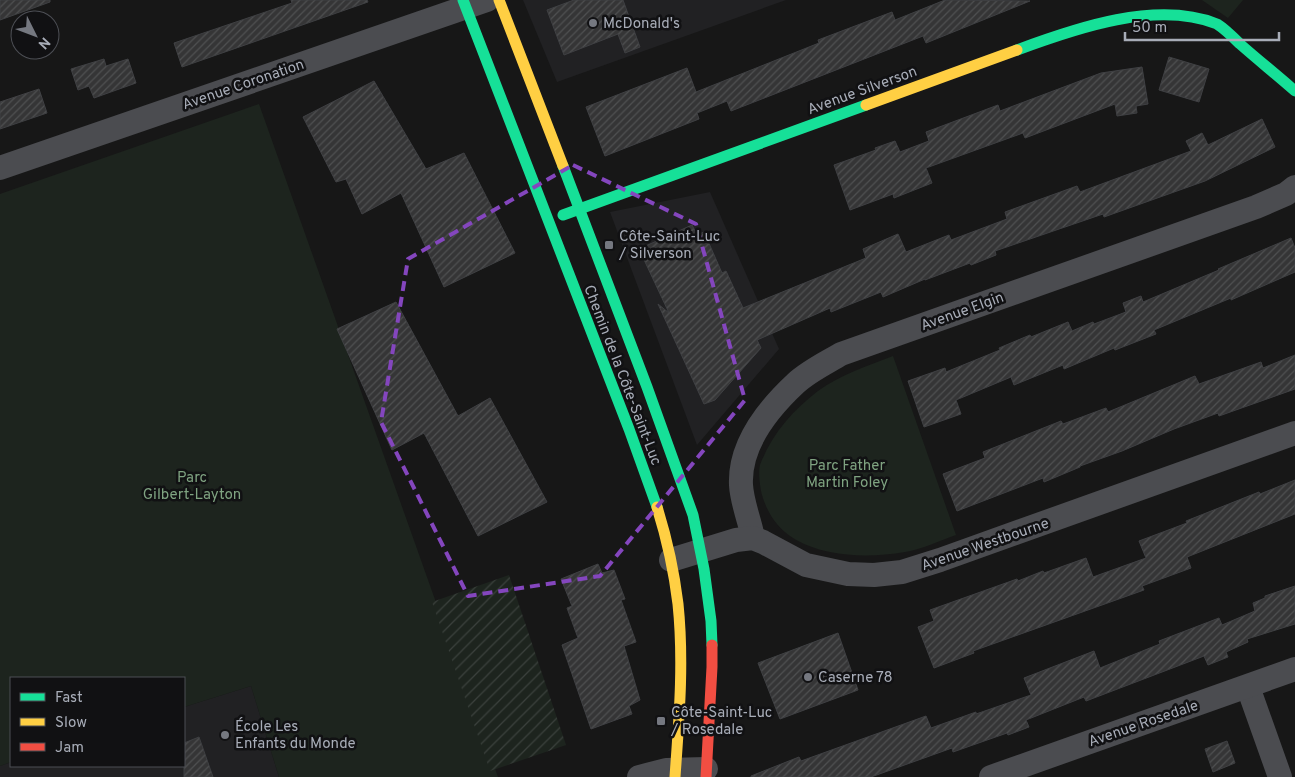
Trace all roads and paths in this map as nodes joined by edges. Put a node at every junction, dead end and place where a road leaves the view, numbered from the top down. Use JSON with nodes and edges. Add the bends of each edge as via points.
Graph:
{"nodes":[{"id":1,"x":499,"y":0,"type":"edge"},
{"id":2,"x":472,"y":2,"type":"edge"},
{"id":3,"x":1295,"y":91,"type":"edge"},
{"id":4,"x":0,"y":168,"type":"edge"},
{"id":5,"x":1295,"y":187,"type":"edge"},
{"id":6,"x":579,"y":209,"type":"junction"},
{"id":7,"x":548,"y":221,"type":"junction"},
{"id":8,"x":1295,"y":433,"type":"edge"},
{"id":9,"x":753,"y":538,"type":"junction"},
{"id":10,"x":701,"y":552,"type":"junction"},
{"id":11,"x":671,"y":560,"type":"junction"},
{"id":12,"x":1295,"y":669,"type":"edge"},
{"id":13,"x":1248,"y":687,"type":"junction"},
{"id":14,"x":675,"y":773,"type":"edge"},
{"id":15,"x":706,"y":773,"type":"edge"},
{"id":16,"x":639,"y":777,"type":"edge"},
{"id":17,"x":991,"y":777,"type":"edge"},
{"id":18,"x":1280,"y":777,"type":"edge"}],
"edges":[{"from":1,"to":6,"type":"main road","name":"Chemin de la Côte-Saint-Luc"},
{"from":2,"to":4,"type":"street","name":"Avenue Coronation"},
{"from":2,"to":7,"type":"main road","name":"Chemin de la Côte-Saint-Luc"},
{"from":3,"to":6,"type":"main road","name":"Avenue Silverson","via":[[1217,24],[1192,13],[1159,8],[1137,10],[1105,18]]},
{"from":5,"to":9,"type":"street","name":"Avenue Elgin","via":[[1256,206],[841,354],[818,367],[796,382],[776,404],[748,447],[741,486]]},
{"from":6,"to":7,"type":"main road","name":"Avenue Silverson"},
{"from":6,"to":10,"type":"main road","name":"Chemin de la Côte-Saint-Luc","via":[[684,487]]},
{"from":7,"to":11,"type":"main road","name":"Chemin de la Côte-Saint-Luc","via":[[647,480]]},
{"from":8,"to":9,"type":"street","name":"Avenue Westbourne","via":[[902,572],[874,575],[826,571],[806,565]]},
{"from":9,"to":10,"type":"street"},
{"from":10,"to":11,"type":"street"},
{"from":10,"to":15,"type":"main road","name":"Chemin de la Côte-Saint-Luc","via":[[712,644]]},
{"from":11,"to":14,"type":"main road","name":"Chemin de la Côte-Saint-Luc","via":[[679,630],[680,685]]},
{"from":12,"to":13,"type":"street","name":"Avenue Rosedale"},
{"from":13,"to":17,"type":"street","name":"Avenue Rosedale"},
{"from":13,"to":18,"type":"street"},
{"from":14,"to":15,"type":"street"},
{"from":14,"to":16,"type":"street","via":[[657,772]]}]}
